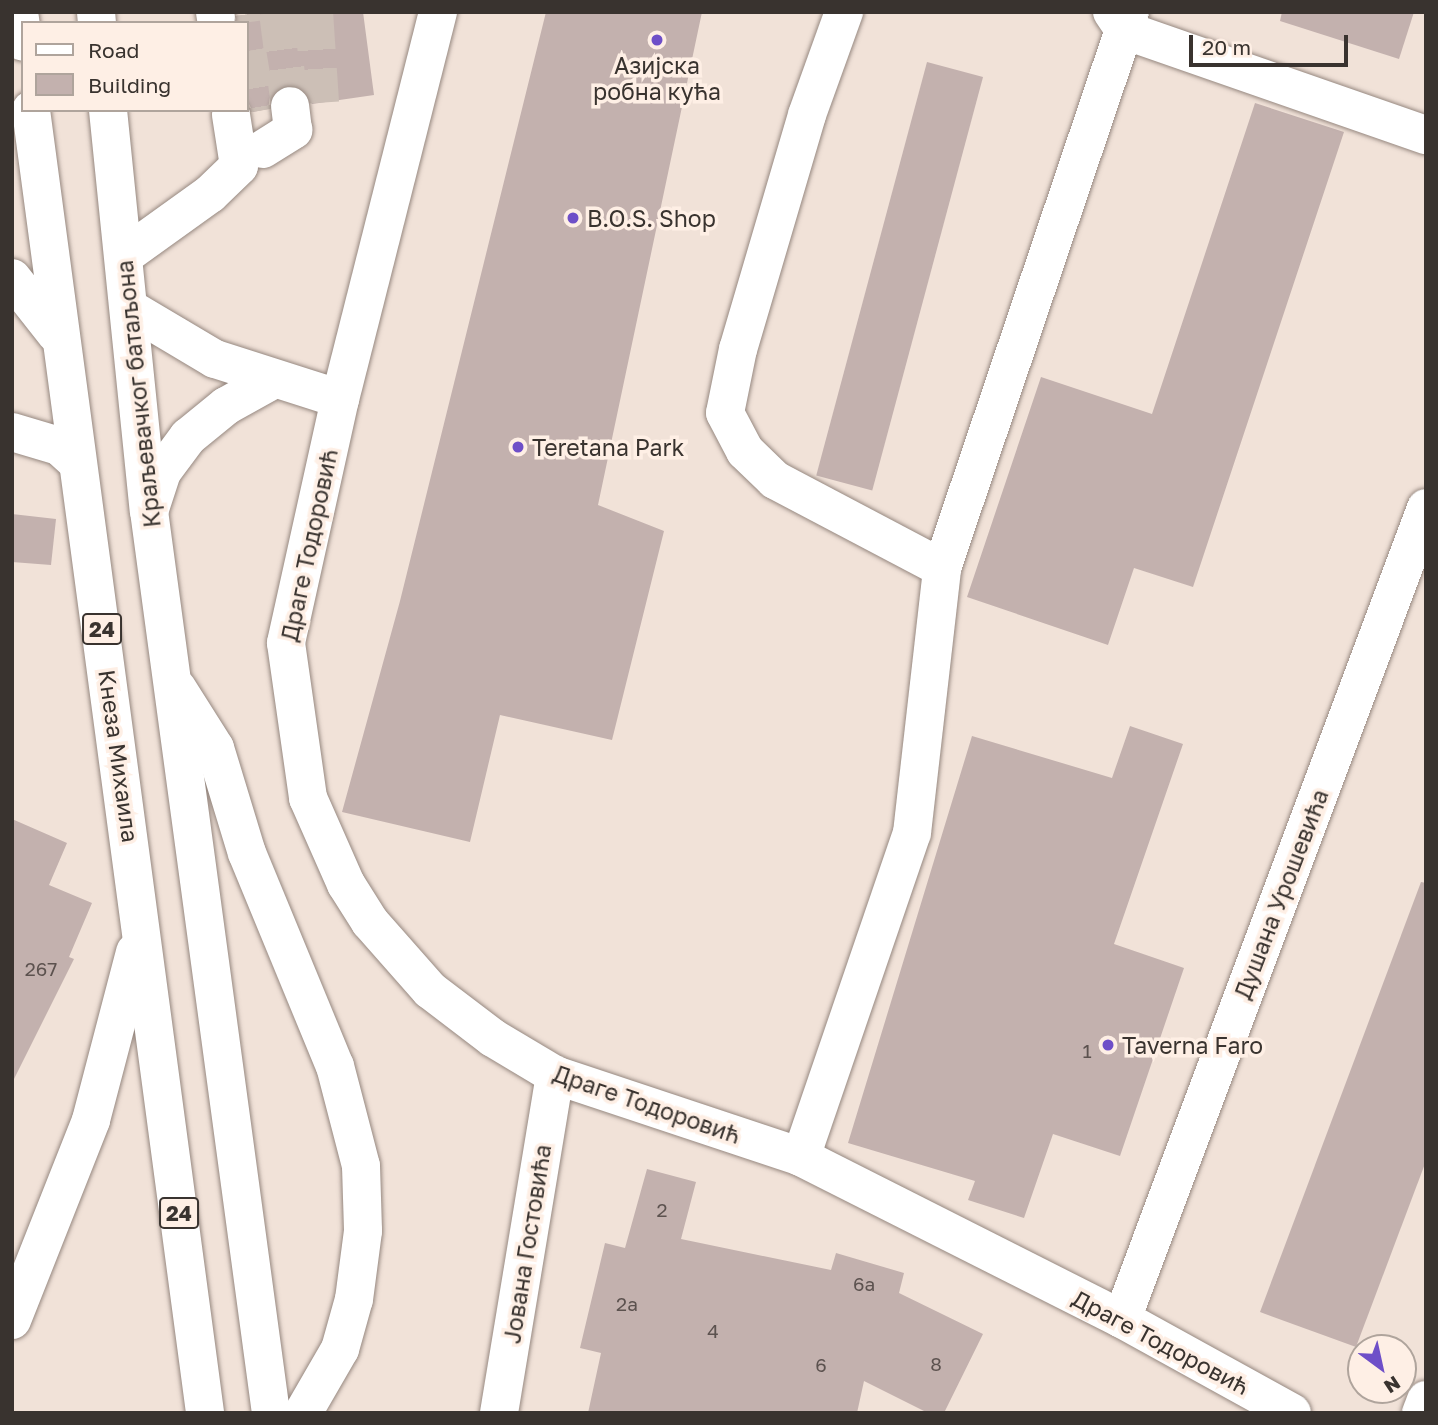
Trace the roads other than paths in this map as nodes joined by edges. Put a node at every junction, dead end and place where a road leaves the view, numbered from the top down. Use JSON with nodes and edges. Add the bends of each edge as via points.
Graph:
{"nodes":[{"id":1,"x":438,"y":12,"type":"edge"},
{"id":2,"x":844,"y":12,"type":"edge"},
{"id":3,"x":1122,"y":18,"type":"edge"},
{"id":4,"x":31,"y":112,"type":"edge"},
{"id":5,"x":108,"y":112,"type":"edge"},
{"id":6,"x":270,"y":126,"type":"dead end"},
{"id":7,"x":1426,"y":135,"type":"edge"},
{"id":8,"x":125,"y":255,"type":"junction"},
{"id":9,"x":12,"y":278,"type":"edge"},
{"id":10,"x":129,"y":308,"type":"junction"},
{"id":11,"x":56,"y":334,"type":"junction"},
{"id":12,"x":271,"y":381,"type":"junction"},
{"id":13,"x":340,"y":399,"type":"junction"},
{"id":14,"x":12,"y":432,"type":"edge"},
{"id":15,"x":77,"y":462,"type":"junction"},
{"id":16,"x":1426,"y":508,"type":"edge"},
{"id":17,"x":149,"y":511,"type":"junction"},
{"id":18,"x":942,"y":568,"type":"junction"},
{"id":19,"x":171,"y":677,"type":"junction"},
{"id":20,"x":141,"y":926,"type":"junction"},
{"id":21,"x":555,"y":1075,"type":"junction"},
{"id":22,"x":801,"y":1157,"type":"junction"},
{"id":23,"x":1122,"y":1319,"type":"junction"},
{"id":24,"x":12,"y":1320,"type":"edge"},
{"id":25,"x":1426,"y":1400,"type":"edge"},
{"id":26,"x":205,"y":1413,"type":"edge"},
{"id":27,"x":271,"y":1413,"type":"edge"},
{"id":28,"x":303,"y":1413,"type":"edge"},
{"id":29,"x":499,"y":1413,"type":"edge"},
{"id":30,"x":1292,"y":1413,"type":"edge"},
{"id":31,"x":1421,"y":1413,"type":"edge"}],
"edges":[{"from":1,"to":13,"type":"main road"},
{"from":2,"to":18,"type":"main road","via":[[772,232],[726,413],[745,451],[775,481]]},
{"from":3,"to":7,"type":"main road"},
{"from":3,"to":18,"type":"main road"},
{"from":4,"to":11,"type":"main road","number":"24"},
{"from":5,"to":8,"type":"main road","name":"Краљевачког батаљона"},
{"from":6,"to":8,"type":"main road","via":[[209,194]]},
{"from":8,"to":10,"type":"main road","name":"Краљевачког батаљона"},
{"from":9,"to":11,"type":"main road"},
{"from":10,"to":12,"type":"main road","via":[[215,359]]},
{"from":10,"to":17,"type":"main road","name":"Краљевачког батаљона"},
{"from":11,"to":15,"type":"main road","name":"Кнеза Михаила","number":"24"},
{"from":12,"to":13,"type":"main road"},
{"from":12,"to":17,"type":"main road","via":[[226,406],[188,437],[162,472]]},
{"from":13,"to":21,"type":"main road","name":"Драге Тодоровић","via":[[286,643],[308,798],[346,884],[400,959],[459,1014]]},
{"from":14,"to":15,"type":"main road","via":[[59,446]]},
{"from":15,"to":20,"type":"main road","name":"Кнеза Михаила","number":"24"},
{"from":16,"to":23,"type":"main road","name":"Душана Урошевића"},
{"from":17,"to":19,"type":"main road","name":"Краљевачког батаљона"},
{"from":18,"to":22,"type":"main road","via":[[912,834]]},
{"from":19,"to":27,"type":"main road"},
{"from":19,"to":28,"type":"main road","via":[[215,748],[247,853],[335,1066],[361,1166],[363,1231],[354,1299],[340,1349]]},
{"from":20,"to":24,"type":"main road","via":[[91,1120]]},
{"from":20,"to":26,"type":"main road","name":"Кнеза Михаила","number":"24"},
{"from":21,"to":22,"type":"main road","name":"Драге Тодоровић"},
{"from":21,"to":29,"type":"main road","name":"Јована Гостовића"},
{"from":22,"to":23,"type":"main road","name":"Драге Тодоровић"},
{"from":23,"to":30,"type":"main road","name":"Драге Тодоровић"},
{"from":25,"to":31,"type":"main road"}]}
